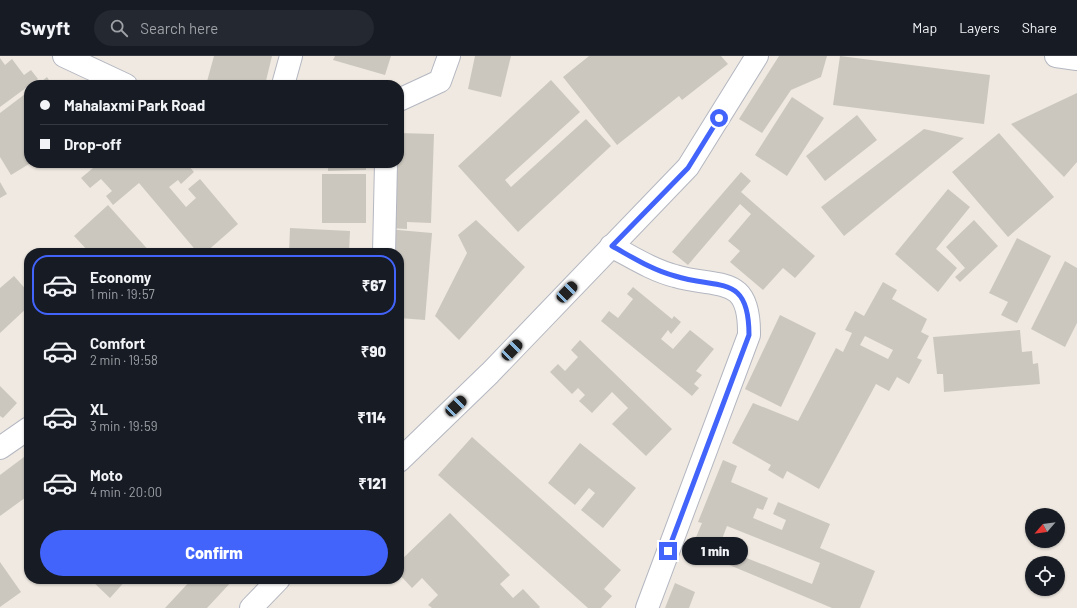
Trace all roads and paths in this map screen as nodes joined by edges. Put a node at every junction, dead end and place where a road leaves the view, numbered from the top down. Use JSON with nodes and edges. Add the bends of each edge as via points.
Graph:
{"nodes":[{"id":1,"x":64,"y":56,"type":"edge"},
{"id":2,"x":291,"y":56,"type":"edge"},
{"id":3,"x":449,"y":56,"type":"edge"},
{"id":4,"x":757,"y":56,"type":"edge"},
{"id":5,"x":1056,"y":56,"type":"edge"},
{"id":6,"x":1077,"y":59,"type":"edge"},
{"id":7,"x":115,"y":80,"type":"edge"},
{"id":8,"x":284,"y":80,"type":"edge"},
{"id":9,"x":404,"y":98,"type":"edge"},
{"id":10,"x":386,"y":168,"type":"edge"},
{"id":11,"x":612,"y":246,"type":"junction"},
{"id":12,"x":384,"y":248,"type":"edge"},
{"id":13,"x":24,"y":431,"type":"edge"},
{"id":14,"x":0,"y":448,"type":"edge"},
{"id":15,"x":404,"y":456,"type":"edge"},
{"id":16,"x":274,"y":584,"type":"edge"},
{"id":17,"x":251,"y":608,"type":"edge"},
{"id":18,"x":647,"y":608,"type":"edge"}],
"edges":[{"from":1,"to":7,"type":"street"},
{"from":2,"to":8,"type":"street"},
{"from":3,"to":9,"type":"street","via":[[440,81]]},
{"from":4,"to":11,"type":"street","via":[[688,168]]},
{"from":5,"to":6,"type":"street"},
{"from":10,"to":12,"type":"street"},
{"from":11,"to":15,"type":"street","via":[[490,373]]},
{"from":11,"to":18,"type":"street","via":[[657,270],[677,277],[730,287],[745,301],[750,316],[749,335]]},
{"from":13,"to":14,"type":"street"},
{"from":16,"to":17,"type":"street"}]}
